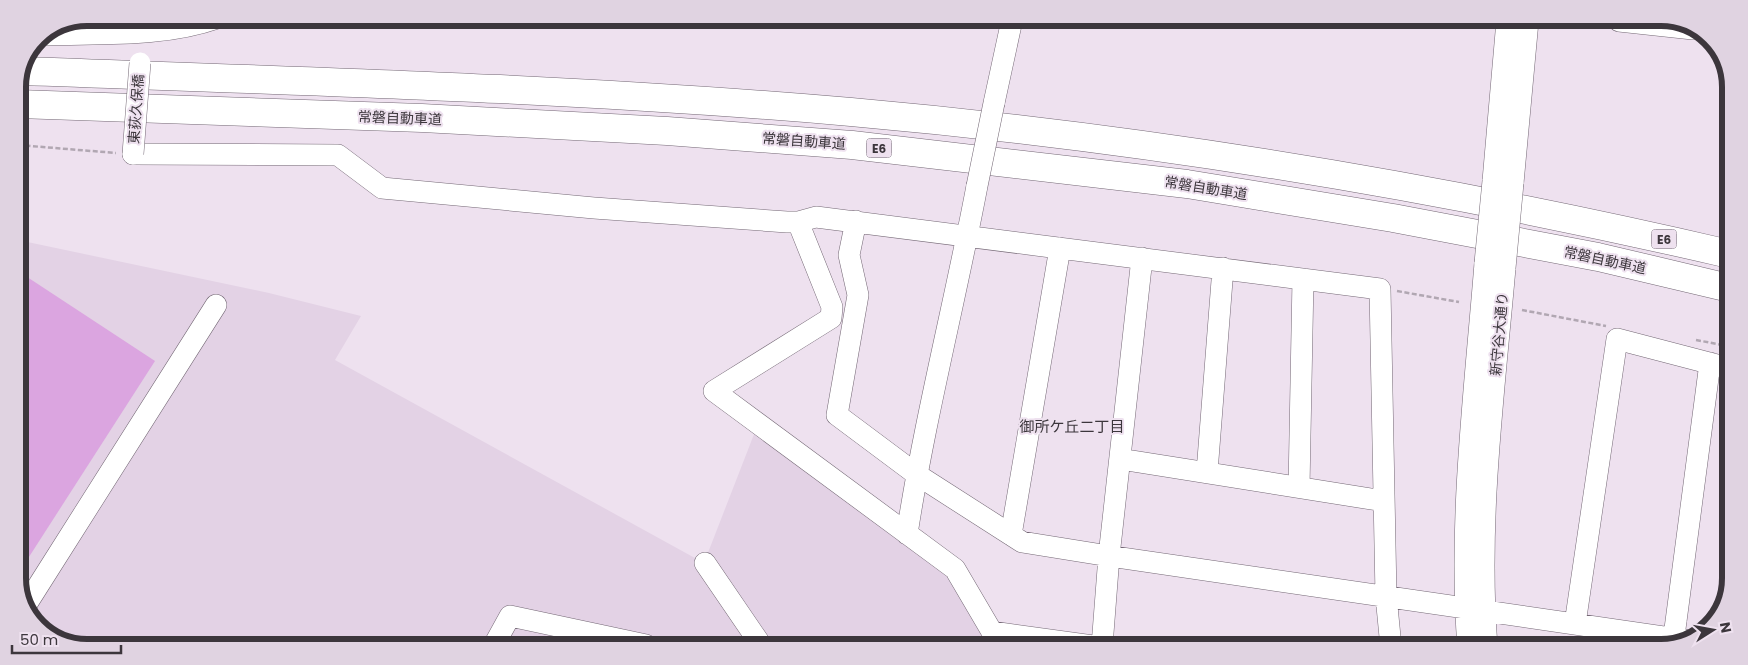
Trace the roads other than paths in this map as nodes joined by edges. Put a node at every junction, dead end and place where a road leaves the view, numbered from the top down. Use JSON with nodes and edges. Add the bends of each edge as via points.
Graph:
{"nodes":[{"id":1,"x":130,"y":26,"type":"edge"},
{"id":2,"x":141,"y":26,"type":"edge"},
{"id":3,"x":1011,"y":26,"type":"edge"},
{"id":4,"x":1507,"y":26,"type":"edge"},
{"id":5,"x":1527,"y":26,"type":"edge"},
{"id":6,"x":61,"y":33,"type":"edge"},
{"id":7,"x":29,"y":71,"type":"edge"},
{"id":8,"x":26,"y":104,"type":"edge"},
{"id":9,"x":1503,"y":182,"type":"junction"},
{"id":10,"x":856,"y":221,"type":"junction"},
{"id":11,"x":798,"y":222,"type":"junction"},
{"id":12,"x":1599,"y":224,"type":"junction"},
{"id":13,"x":967,"y":237,"type":"junction"},
{"id":14,"x":1722,"y":241,"type":"edge"},
{"id":15,"x":1060,"y":248,"type":"junction"},
{"id":16,"x":1722,"y":252,"type":"edge"},
{"id":17,"x":1142,"y":258,"type":"junction"},
{"id":18,"x":1223,"y":268,"type":"junction"},
{"id":19,"x":1302,"y":279,"type":"junction"},
{"id":20,"x":1722,"y":286,"type":"edge"},
{"id":21,"x":216,"y":305,"type":"dead end"},
{"id":22,"x":1719,"y":365,"type":"edge"},
{"id":23,"x":1120,"y":458,"type":"junction"},
{"id":24,"x":1207,"y":472,"type":"junction"},
{"id":25,"x":916,"y":474,"type":"junction"},
{"id":26,"x":1299,"y":487,"type":"junction"},
{"id":27,"x":1384,"y":501,"type":"junction"},
{"id":28,"x":907,"y":534,"type":"junction"},
{"id":29,"x":1010,"y":535,"type":"junction"},
{"id":30,"x":1109,"y":556,"type":"junction"},
{"id":31,"x":705,"y":563,"type":"dead end"},
{"id":32,"x":1386,"y":596,"type":"junction"},
{"id":33,"x":30,"y":598,"type":"edge"},
{"id":34,"x":1475,"y":609,"type":"junction"},
{"id":35,"x":1574,"y":624,"type":"junction"},
{"id":36,"x":1678,"y":636,"type":"edge"},
{"id":37,"x":497,"y":639,"type":"edge"},
{"id":38,"x":618,"y":639,"type":"edge"},
{"id":39,"x":757,"y":639,"type":"edge"},
{"id":40,"x":994,"y":639,"type":"edge"},
{"id":41,"x":1103,"y":639,"type":"edge"},
{"id":42,"x":1390,"y":639,"type":"edge"},
{"id":43,"x":1469,"y":639,"type":"edge"},
{"id":44,"x":1485,"y":639,"type":"edge"},
{"id":45,"x":1663,"y":639,"type":"edge"}],
"edges":[{"from":1,"to":6,"type":"street"},
{"from":2,"to":11,"type":"street","name":"東荻久保橋","bridge":true,"via":[[133,154],[338,155],[382,188],[594,208]]},
{"from":3,"to":13,"type":"street","bridge":true},
{"from":4,"to":9,"type":"street","name":"新守谷大通り"},
{"from":5,"to":9,"type":"street","name":"新守谷大通り"},
{"from":7,"to":12,"type":"highway","number":"E6","via":[[422,85],[855,112],[1194,153],[1396,185]]},
{"from":8,"to":20,"type":"highway","name":"常磐自動車道","number":"E6","via":[[422,118],[668,131],[861,146],[1207,187],[1598,257]]},
{"from":9,"to":34,"type":"street","name":"新守谷大通り","bridge":true,"via":[[1466,504]]},
{"from":10,"to":11,"type":"street","via":[[816,217]]},
{"from":10,"to":13,"type":"street"},
{"from":10,"to":25,"type":"street","via":[[850,255],[858,295],[837,415]]},
{"from":11,"to":28,"type":"street","via":[[832,307],[831,318],[714,391]]},
{"from":12,"to":14,"type":"highway"},
{"from":12,"to":16,"type":"highway","number":"E6"},
{"from":13,"to":15,"type":"street"},
{"from":13,"to":25,"type":"street"},
{"from":15,"to":17,"type":"street"},
{"from":15,"to":29,"type":"street"},
{"from":17,"to":18,"type":"street"},
{"from":17,"to":23,"type":"street"},
{"from":18,"to":19,"type":"street"},
{"from":18,"to":24,"type":"street"},
{"from":19,"to":26,"type":"street"},
{"from":19,"to":27,"type":"street","via":[[1380,289]]},
{"from":21,"to":33,"type":"street"},
{"from":22,"to":35,"type":"street","via":[[1617,339]]},
{"from":22,"to":36,"type":"street"},
{"from":23,"to":24,"type":"street"},
{"from":23,"to":30,"type":"street"},
{"from":24,"to":26,"type":"street"},
{"from":25,"to":28,"type":"street"},
{"from":25,"to":29,"type":"street"},
{"from":26,"to":27,"type":"street"},
{"from":27,"to":32,"type":"street"},
{"from":28,"to":40,"type":"street","via":[[955,569]]},
{"from":29,"to":30,"type":"street","via":[[1022,542]]},
{"from":30,"to":32,"type":"street"},
{"from":30,"to":41,"type":"street"},
{"from":31,"to":39,"type":"street"},
{"from":32,"to":34,"type":"street"},
{"from":32,"to":42,"type":"street"},
{"from":34,"to":35,"type":"street"},
{"from":34,"to":43,"type":"street","name":"新守谷大通り"},
{"from":34,"to":44,"type":"street","name":"新守谷大通り"},
{"from":35,"to":45,"type":"street"},
{"from":37,"to":38,"type":"street","via":[[510,616]]}]}
